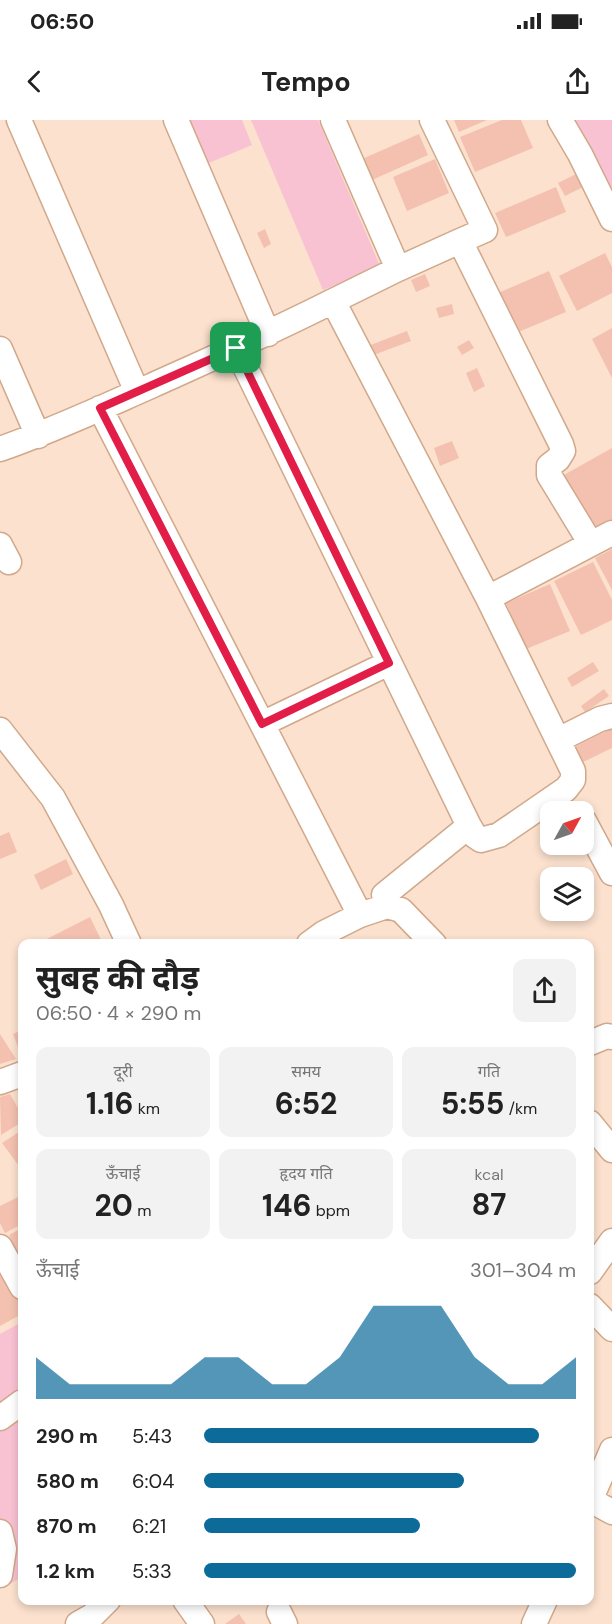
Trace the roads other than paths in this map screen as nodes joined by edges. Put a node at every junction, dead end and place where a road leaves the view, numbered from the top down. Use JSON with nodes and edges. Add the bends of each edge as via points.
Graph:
{"nodes":[{"id":1,"x":19,"y":120,"type":"edge"},
{"id":2,"x":176,"y":120,"type":"edge"},
{"id":3,"x":333,"y":120,"type":"edge"},
{"id":4,"x":432,"y":120,"type":"edge"},
{"id":5,"x":560,"y":120,"type":"edge"},
{"id":6,"x":612,"y":219,"type":"edge"},
{"id":7,"x":460,"y":241,"type":"junction"},
{"id":8,"x":398,"y":269,"type":"junction"},
{"id":9,"x":333,"y":301,"type":"junction"},
{"id":10,"x":268,"y":334,"type":"junction"},
{"id":11,"x":236,"y":348,"type":"junction"},
{"id":12,"x":0,"y":350,"type":"edge"},
{"id":13,"x":137,"y":392,"type":"junction"},
{"id":14,"x":100,"y":408,"type":"junction"},
{"id":15,"x":38,"y":436,"type":"junction"},
{"id":16,"x":0,"y":449,"type":"edge"},
{"id":17,"x":612,"y":533,"type":"edge"},
{"id":18,"x":591,"y":544,"type":"junction"},
{"id":19,"x":488,"y":598,"type":"junction"},
{"id":20,"x":389,"y":663,"type":"junction"},
{"id":21,"x":612,"y":716,"type":"edge"},
{"id":22,"x":262,"y":724,"type":"junction"},
{"id":23,"x":0,"y":730,"type":"edge"},
{"id":24,"x":558,"y":740,"type":"junction"},
{"id":25,"x":566,"y":789,"type":"junction"},
{"id":26,"x":572,"y":801,"type":"edge"},
{"id":27,"x":469,"y":826,"type":"junction"},
{"id":28,"x":594,"y":840,"type":"edge"},
{"id":29,"x":612,"y":873,"type":"edge"},
{"id":30,"x":384,"y":895,"type":"dead end"},
{"id":31,"x":360,"y":915,"type":"junction"},
{"id":32,"x":127,"y":939,"type":"edge"},
{"id":33,"x":316,"y":939,"type":"edge"},
{"id":34,"x":429,"y":939,"type":"edge"},
{"id":35,"x":612,"y":1038,"type":"edge"},
{"id":36,"x":594,"y":1040,"type":"edge"},
{"id":37,"x":18,"y":1075,"type":"edge"},
{"id":38,"x":0,"y":1082,"type":"edge"},
{"id":39,"x":594,"y":1128,"type":"edge"},
{"id":40,"x":612,"y":1150,"type":"edge"},
{"id":41,"x":612,"y":1241,"type":"edge"},
{"id":42,"x":0,"y":1247,"type":"edge"},
{"id":43,"x":594,"y":1266,"type":"edge"},
{"id":44,"x":18,"y":1280,"type":"edge"},
{"id":45,"x":594,"y":1310,"type":"edge"},
{"id":46,"x":612,"y":1329,"type":"edge"},
{"id":47,"x":18,"y":1405,"type":"edge"},
{"id":48,"x":0,"y":1418,"type":"edge"},
{"id":49,"x":602,"y":1460,"type":"edge"},
{"id":50,"x":594,"y":1487,"type":"edge"},
{"id":51,"x":594,"y":1502,"type":"edge"},
{"id":52,"x":612,"y":1512,"type":"edge"},
{"id":53,"x":0,"y":1532,"type":"edge"},
{"id":54,"x":0,"y":1575,"type":"edge"},
{"id":55,"x":103,"y":1605,"type":"edge"},
{"id":56,"x":189,"y":1605,"type":"edge"},
{"id":57,"x":78,"y":1624,"type":"edge"},
{"id":58,"x":202,"y":1624,"type":"edge"}],
"edges":[{"from":1,"to":13,"type":"street"},
{"from":2,"to":10,"type":"street"},
{"from":3,"to":8,"type":"street"},
{"from":4,"to":7,"type":"street","via":[[485,230]]},
{"from":5,"to":6,"type":"street"},
{"from":7,"to":8,"type":"street"},
{"from":7,"to":18,"type":"street","via":[[561,444],[562,452],[549,466],[549,475]]},
{"from":8,"to":9,"type":"street"},
{"from":9,"to":10,"type":"street"},
{"from":9,"to":19,"type":"street"},
{"from":10,"to":11,"type":"street"},
{"from":11,"to":13,"type":"street"},
{"from":11,"to":20,"type":"street"},
{"from":12,"to":15,"type":"street"},
{"from":13,"to":14,"type":"street"},
{"from":14,"to":15,"type":"street"},
{"from":14,"to":22,"type":"street"},
{"from":15,"to":16,"type":"street"},
{"from":17,"to":18,"type":"street"},
{"from":18,"to":19,"type":"street"},
{"from":19,"to":24,"type":"street"},
{"from":20,"to":22,"type":"street"},
{"from":20,"to":27,"type":"street"},
{"from":21,"to":24,"type":"street"},
{"from":22,"to":31,"type":"street"},
{"from":23,"to":32,"type":"street","via":[[54,798]]},
{"from":24,"to":25,"type":"street","via":[[573,771],[573,780]]},
{"from":25,"to":26,"type":"street"},
{"from":25,"to":27,"type":"street","via":[[492,838],[481,840]]},
{"from":27,"to":30,"type":"street"},
{"from":28,"to":29,"type":"street"},
{"from":31,"to":33,"type":"street"},
{"from":31,"to":34,"type":"street","via":[[387,906],[401,910]]},
{"from":35,"to":36,"type":"street"},
{"from":37,"to":38,"type":"street"},
{"from":39,"to":40,"type":"street"},
{"from":41,"to":43,"type":"street"},
{"from":42,"to":44,"type":"street"},
{"from":45,"to":46,"type":"street"},
{"from":47,"to":48,"type":"street"},
{"from":49,"to":50,"type":"street"},
{"from":51,"to":52,"type":"street"},
{"from":53,"to":54,"type":"street","via":[[4,1549]]},
{"from":55,"to":57,"type":"street"},
{"from":56,"to":58,"type":"street"}]}
